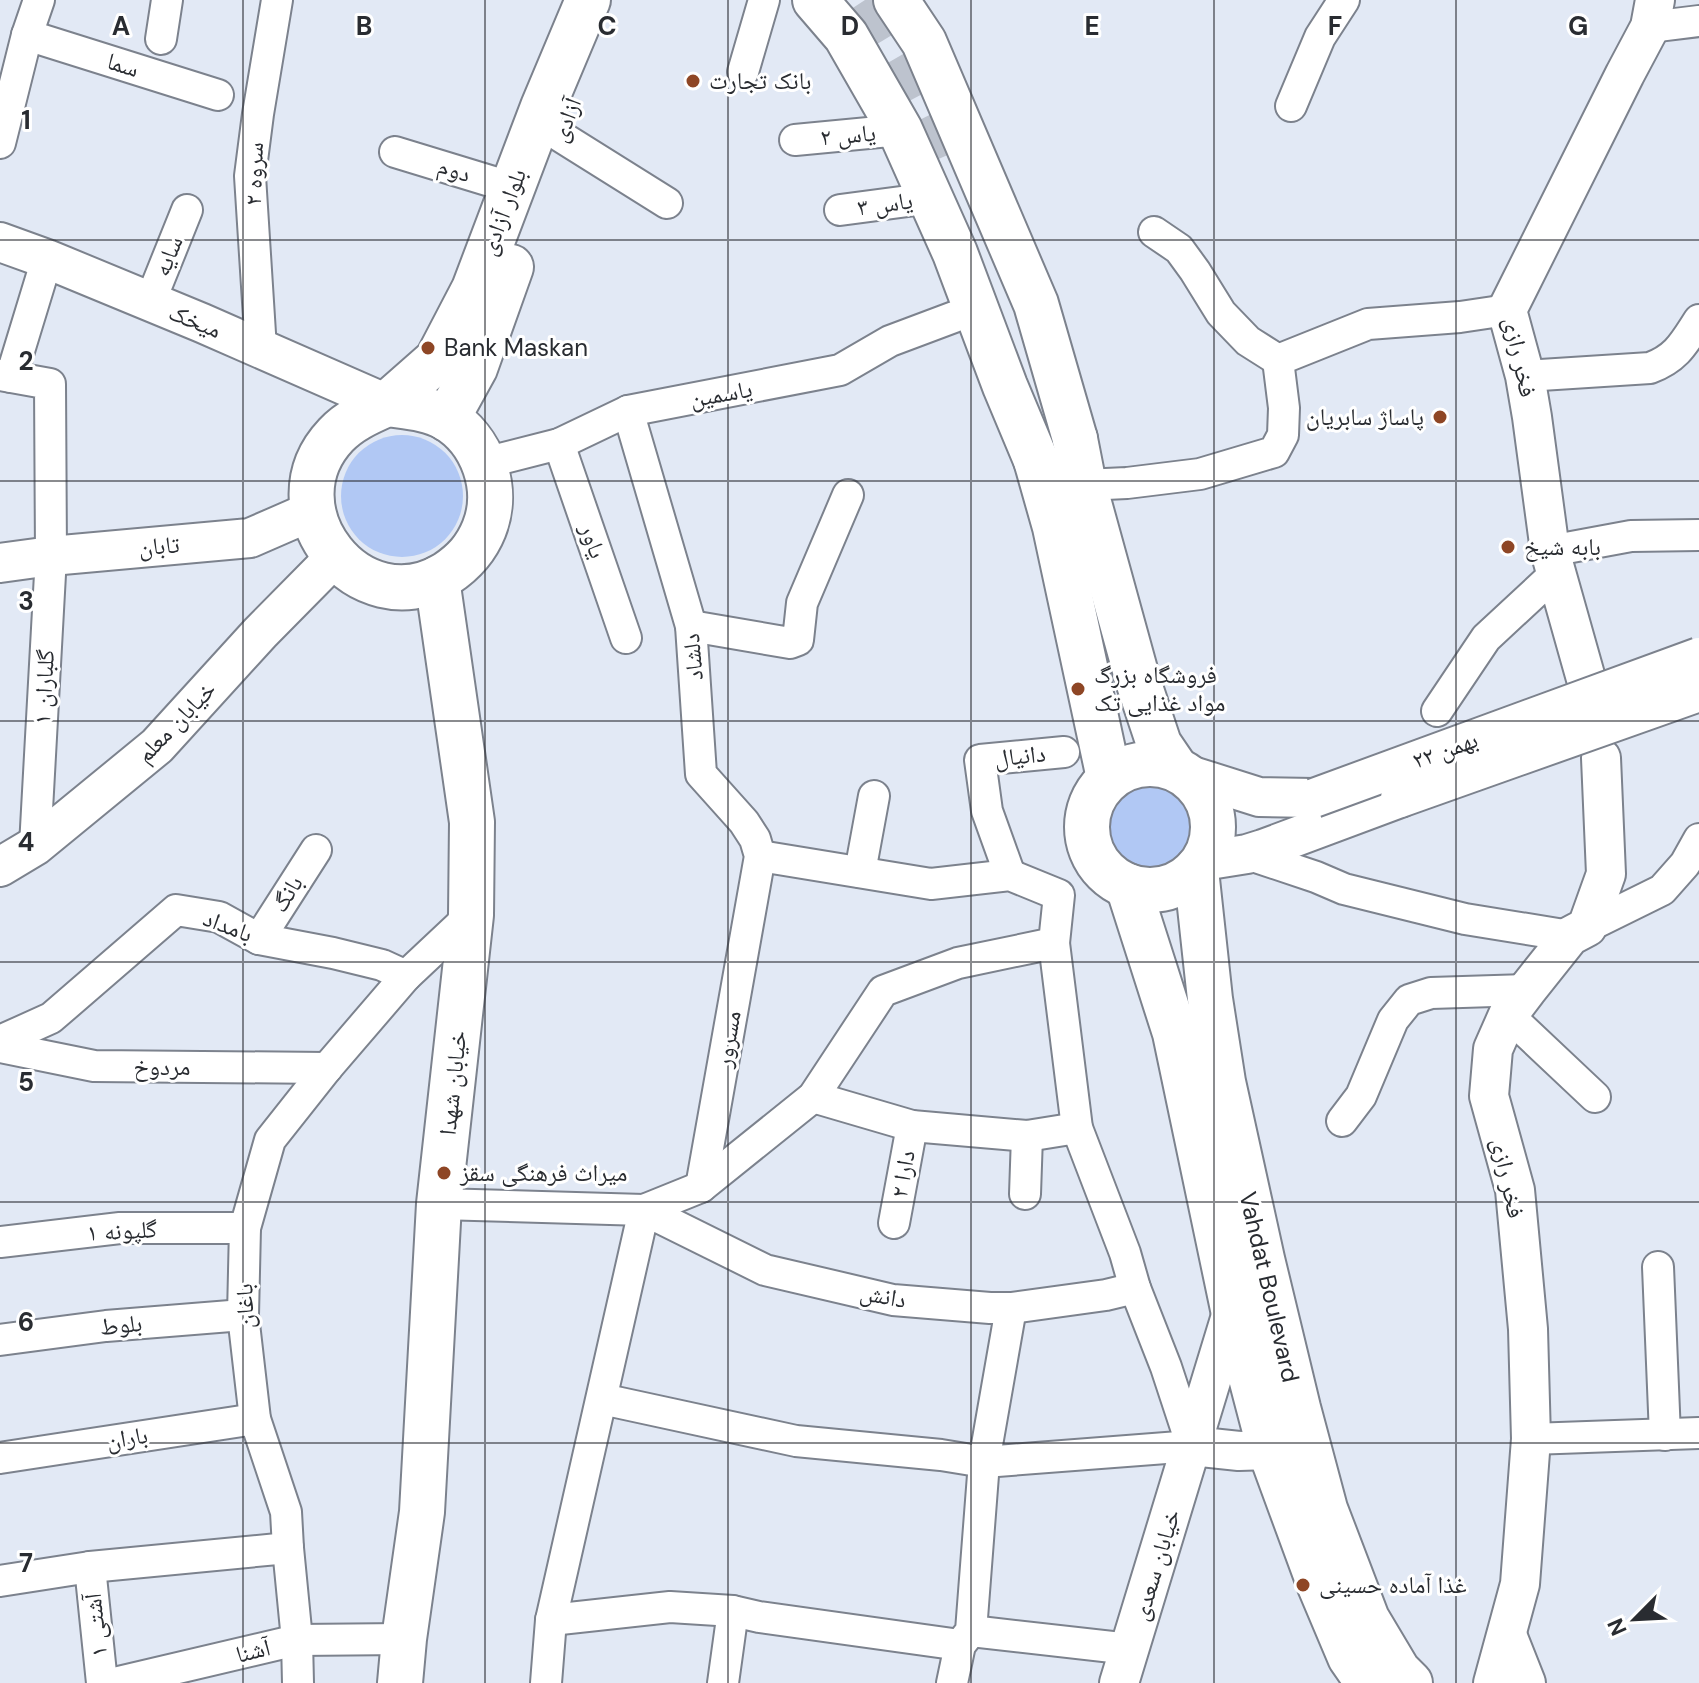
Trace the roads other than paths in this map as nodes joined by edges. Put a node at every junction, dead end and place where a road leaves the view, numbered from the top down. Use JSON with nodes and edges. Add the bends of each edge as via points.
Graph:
{"nodes":[{"id":1,"x":39,"y":0,"type":"edge"},
{"id":2,"x":167,"y":0,"type":"edge"},
{"id":3,"x":277,"y":0,"type":"edge"},
{"id":4,"x":588,"y":0,"type":"edge"},
{"id":5,"x":615,"y":0,"type":"edge"},
{"id":6,"x":764,"y":0,"type":"edge"},
{"id":7,"x":815,"y":0,"type":"edge"},
{"id":8,"x":896,"y":0,"type":"edge"},
{"id":9,"x":1344,"y":0,"type":"edge"},
{"id":10,"x":1652,"y":14,"type":"edge"},
{"id":11,"x":1699,"y":21,"type":"edge"},
{"id":12,"x":17,"y":37,"type":"edge"},
{"id":13,"x":161,"y":39,"type":"dead end"},
{"id":14,"x":743,"y":72,"type":"dead end"},
{"id":15,"x":218,"y":95,"type":"dead end"},
{"id":16,"x":1291,"y":106,"type":"dead end"},
{"id":17,"x":900,"y":130,"type":"junction"},
{"id":18,"x":560,"y":136,"type":"junction"},
{"id":19,"x":795,"y":140,"type":"dead end"},
{"id":20,"x":0,"y":143,"type":"edge"},
{"id":21,"x":395,"y":152,"type":"dead end"},
{"id":22,"x":513,"y":188,"type":"junction"},
{"id":23,"x":931,"y":198,"type":"junction"},
{"id":24,"x":667,"y":203,"type":"dead end"},
{"id":25,"x":187,"y":210,"type":"dead end"},
{"id":26,"x":840,"y":210,"type":"dead end"},
{"id":27,"x":1154,"y":232,"type":"dead end"},
{"id":28,"x":0,"y":242,"type":"edge"},
{"id":29,"x":47,"y":259,"type":"junction"},
{"id":30,"x":150,"y":302,"type":"junction"},
{"id":31,"x":1507,"y":310,"type":"junction"},
{"id":32,"x":954,"y":317,"type":"dead end"},
{"id":33,"x":1699,"y":320,"type":"edge"},
{"id":34,"x":261,"y":349,"type":"junction"},
{"id":35,"x":1278,"y":360,"type":"junction"},
{"id":36,"x":6,"y":376,"type":"edge"},
{"id":37,"x":1525,"y":376,"type":"junction"},
{"id":38,"x":387,"y":404,"type":"junction"},
{"id":39,"x":628,"y":411,"type":"junction"},
{"id":40,"x":447,"y":419,"type":"junction"},
{"id":41,"x":559,"y":444,"type":"junction"},
{"id":42,"x":484,"y":463,"type":"junction"},
{"id":43,"x":1084,"y":485,"type":"junction"},
{"id":44,"x":848,"y":495,"type":"dead end"},
{"id":45,"x":312,"y":511,"type":"junction"},
{"id":46,"x":1699,"y":535,"type":"edge"},
{"id":47,"x":51,"y":556,"type":"junction"},
{"id":48,"x":335,"y":557,"type":"junction"},
{"id":49,"x":1553,"y":562,"type":"junction"},
{"id":50,"x":0,"y":563,"type":"edge"},
{"id":51,"x":437,"y":579,"type":"junction"},
{"id":52,"x":691,"y":626,"type":"junction"},
{"id":53,"x":626,"y":638,"type":"dead end"},
{"id":54,"x":1699,"y":657,"type":"edge"},
{"id":55,"x":1699,"y":692,"type":"edge"},
{"id":56,"x":1590,"y":693,"type":"dead end"},
{"id":57,"x":1437,"y":711,"type":"dead end"},
{"id":58,"x":1064,"y":752,"type":"dead end"},
{"id":59,"x":1601,"y":758,"type":"dead end"},
{"id":60,"x":1181,"y":772,"type":"junction"},
{"id":61,"x":1109,"y":778,"type":"junction"},
{"id":62,"x":874,"y":796,"type":"dead end"},
{"id":63,"x":1699,"y":839,"type":"edge"},
{"id":64,"x":35,"y":846,"type":"junction"},
{"id":65,"x":316,"y":850,"type":"dead end"},
{"id":66,"x":1247,"y":854,"type":"junction"},
{"id":67,"x":760,"y":856,"type":"junction"},
{"id":68,"x":1200,"y":866,"type":"junction"},
{"id":69,"x":0,"y":867,"type":"edge"},
{"id":70,"x":860,"y":872,"type":"junction"},
{"id":71,"x":1010,"y":875,"type":"junction"},
{"id":72,"x":1128,"y":886,"type":"junction"},
{"id":73,"x":471,"y":915,"type":"junction"},
{"id":74,"x":1579,"y":932,"type":"junction"},
{"id":75,"x":259,"y":939,"type":"junction"},
{"id":76,"x":1054,"y":943,"type":"junction"},
{"id":77,"x":406,"y":976,"type":"junction"},
{"id":78,"x":1517,"y":1002,"type":"junction"},
{"id":79,"x":0,"y":1044,"type":"edge"},
{"id":80,"x":327,"y":1068,"type":"junction"},
{"id":81,"x":813,"y":1097,"type":"junction"},
{"id":82,"x":1595,"y":1097,"type":"dead end"},
{"id":83,"x":1342,"y":1121,"type":"dead end"},
{"id":84,"x":912,"y":1126,"type":"junction"},
{"id":85,"x":1077,"y":1128,"type":"junction"},
{"id":86,"x":1027,"y":1136,"type":"junction"},
{"id":87,"x":701,"y":1187,"type":"junction"},
{"id":88,"x":1025,"y":1194,"type":"dead end"},
{"id":89,"x":439,"y":1204,"type":"junction"},
{"id":90,"x":644,"y":1210,"type":"junction"},
{"id":91,"x":894,"y":1223,"type":"dead end"},
{"id":92,"x":245,"y":1228,"type":"junction"},
{"id":93,"x":0,"y":1242,"type":"edge"},
{"id":94,"x":1658,"y":1267,"type":"dead end"},
{"id":95,"x":1135,"y":1288,"type":"junction"},
{"id":96,"x":1011,"y":1308,"type":"junction"},
{"id":97,"x":1233,"y":1309,"type":"junction"},
{"id":98,"x":243,"y":1315,"type":"junction"},
{"id":99,"x":0,"y":1340,"type":"edge"},
{"id":100,"x":602,"y":1399,"type":"junction"},
{"id":101,"x":255,"y":1419,"type":"junction"},
{"id":102,"x":1699,"y":1433,"type":"edge"},
{"id":103,"x":1665,"y":1435,"type":"junction"},
{"id":104,"x":1531,"y":1439,"type":"junction"},
{"id":105,"x":1192,"y":1446,"type":"junction"},
{"id":106,"x":1270,"y":1450,"type":"junction"},
{"id":107,"x":0,"y":1458,"type":"edge"},
{"id":108,"x":984,"y":1462,"type":"junction"},
{"id":109,"x":288,"y":1548,"type":"junction"},
{"id":110,"x":90,"y":1567,"type":"junction"},
{"id":111,"x":0,"y":1581,"type":"edge"},
{"id":112,"x":733,"y":1611,"type":"junction"},
{"id":113,"x":551,"y":1620,"type":"junction"},
{"id":114,"x":1507,"y":1635,"type":"junction"},
{"id":115,"x":965,"y":1638,"type":"junction"},
{"id":116,"x":404,"y":1639,"type":"junction"},
{"id":117,"x":297,"y":1640,"type":"junction"},
{"id":118,"x":1124,"y":1666,"type":"edge"},
{"id":119,"x":1374,"y":1675,"type":"edge"},
{"id":120,"x":152,"y":1679,"type":"edge"},
{"id":121,"x":102,"y":1683,"type":"edge"},
{"id":122,"x":114,"y":1683,"type":"edge"},
{"id":123,"x":298,"y":1683,"type":"edge"},
{"id":124,"x":400,"y":1683,"type":"edge"},
{"id":125,"x":546,"y":1683,"type":"edge"},
{"id":126,"x":723,"y":1683,"type":"edge"},
{"id":127,"x":952,"y":1683,"type":"edge"},
{"id":128,"x":1493,"y":1683,"type":"edge"},
{"id":129,"x":1526,"y":1683,"type":"edge"}],
"edges":[{"from":1,"to":12,"type":"street"},
{"from":2,"to":13,"type":"street"},
{"from":3,"to":34,"type":"street","name":"سروه ۲","via":[[250,176]]},
{"from":4,"to":22,"type":"main road","name":"بلوار آزادی"},
{"from":5,"to":18,"type":"main road","name":"آزادی"},
{"from":6,"to":14,"type":"street"},
{"from":7,"to":17,"type":"main road","via":[[846,36]]},
{"from":8,"to":43,"type":"main road","via":[[924,42],[1036,304]]},
{"from":9,"to":16,"type":"street","via":[[1320,37]]},
{"from":10,"to":11,"type":"street"},
{"from":10,"to":31,"type":"street","name":"فخر رازی"},
{"from":12,"to":15,"type":"street","name":"سما"},
{"from":12,"to":20,"type":"street"},
{"from":17,"to":19,"type":"street","name":"یاس ۲"},
{"from":17,"to":23,"type":"main road"},
{"from":18,"to":24,"type":"street"},
{"from":18,"to":40,"type":"main road","name":"آزادی","via":[[475,368]]},
{"from":21,"to":22,"type":"street","name":"دوم"},
{"from":22,"to":38,"type":"main road","name":"بلوار آزادی","via":[[474,289],[437,360]]},
{"from":23,"to":26,"type":"street","name":"یاس ۳"},
{"from":23,"to":61,"type":"main road","via":[[1036,460]]},
{"from":25,"to":30,"type":"street","name":"سایه"},
{"from":27,"to":35,"type":"street","via":[[1179,249],[1221,313],[1248,341]]},
{"from":28,"to":29,"type":"street","name":"میخک"},
{"from":29,"to":30,"type":"street","name":"میخک"},
{"from":29,"to":36,"type":"street"},
{"from":30,"to":34,"type":"street","name":"میخک"},
{"from":31,"to":35,"type":"street","via":[[1368,324]]},
{"from":31,"to":37,"type":"street","name":"فخر رازی"},
{"from":32,"to":39,"type":"street","name":"یاسمین","via":[[890,341],[840,370]]},
{"from":33,"to":37,"type":"street","via":[[1678,351],[1650,368]]},
{"from":34,"to":38,"type":"street","name":"میخک"},
{"from":35,"to":43,"type":"street","via":[[1284,421],[1274,452],[1200,474]]},
{"from":36,"to":47,"type":"street","name":"گلباران ۱","via":[[50,384]]},
{"from":37,"to":49,"type":"street","name":"فخر رازی"},
{"from":38,"to":40,"type":"main road"},
{"from":38,"to":45,"type":"main road","via":[[335,435],[320,457],[312,483]]},
{"from":39,"to":41,"type":"street","name":"یاسمین"},
{"from":39,"to":52,"type":"street","name":"دلشاد"},
{"from":40,"to":42,"type":"main road","via":[[469,438]]},
{"from":41,"to":42,"type":"street","name":"یاسمین"},
{"from":41,"to":53,"type":"street","name":"یاور"},
{"from":42,"to":51,"type":"main road","via":[[491,490],[489,517],[478,544],[460,565]]},
{"from":43,"to":60,"type":"main road","via":[[1159,744]]},
{"from":44,"to":52,"type":"street","via":[[802,603],[798,640],[790,643]]},
{"from":45,"to":47,"type":"street","name":"تابان","via":[[250,538]]},
{"from":45,"to":48,"type":"main road"},
{"from":46,"to":49,"type":"street","via":[[1631,536]]},
{"from":47,"to":50,"type":"street","name":"تابان"},
{"from":47,"to":64,"type":"street","name":"گلباران ۱"},
{"from":48,"to":51,"type":"main road","via":[[357,575],[383,584],[410,586]]},
{"from":48,"to":64,"type":"street","name":"خیابان معلم","via":[[157,746]]},
{"from":49,"to":56,"type":"street","name":"فخر رازی"},
{"from":49,"to":57,"type":"street","via":[[1486,638]]},
{"from":51,"to":73,"type":"main road","name":"خیابان شهدا","via":[[472,822]]},
{"from":52,"to":67,"type":"street","name":"دلشاد","via":[[701,774],[744,822]]},
{"from":54,"to":60,"type":"street","name":"۲۲ بهمن","bridge":true,"via":[[1314,798],[1259,797]]},
{"from":55,"to":66,"type":"street","name":"۲۲ بهمن","bridge":true},
{"from":58,"to":71,"type":"street","name":"دانیال","via":[[980,760],[987,811]]},
{"from":59,"to":74,"type":"street","name":"فخر رازی","via":[[1606,874]]},
{"from":60,"to":61,"type":"main road","via":[[1162,765],[1134,765]]},
{"from":60,"to":68,"type":"main road","via":[[1210,805],[1211,844]]},
{"from":61,"to":72,"type":"main road","via":[[1097,793],[1087,828],[1099,863]]},
{"from":62,"to":70,"type":"street"},
{"from":63,"to":74,"type":"street","via":[[1662,890]]},
{"from":64,"to":69,"type":"street","name":"خیابان معلم"},
{"from":65,"to":75,"type":"street","name":"بانگ"},
{"from":66,"to":68,"type":"street","name":"۲۲ بهمن"},
{"from":66,"to":74,"type":"street","via":[[1344,889],[1465,919]]},
{"from":67,"to":70,"type":"street"},
{"from":67,"to":87,"type":"street","name":"مسرور"},
{"from":68,"to":72,"type":"main road","via":[[1171,886]]},
{"from":68,"to":119,"type":"main road","name":"Vahdat Boulevard","via":[[1210,999],[1223,1082],[1298,1408],[1325,1509],[1367,1619]]},
{"from":70,"to":71,"type":"street","via":[[931,884]]},
{"from":71,"to":76,"type":"street","via":[[1059,895]]},
{"from":72,"to":97,"type":"main road","name":"Vahdat Boulevard","via":[[1175,1033]]},
{"from":73,"to":77,"type":"street"},
{"from":73,"to":89,"type":"main road","name":"خیابان شهدا"},
{"from":74,"to":78,"type":"street","name":"فخر رازی"},
{"from":75,"to":77,"type":"street","name":"بامداد","via":[[382,965]]},
{"from":75,"to":79,"type":"street","name":"بامداد","via":[[219,917],[176,910],[51,1018]]},
{"from":76,"to":81,"type":"street","via":[[958,963],[883,991]]},
{"from":76,"to":85,"type":"street"},
{"from":77,"to":80,"type":"street","name":"باغان"},
{"from":78,"to":82,"type":"street"},
{"from":78,"to":83,"type":"street","via":[[1431,993],[1409,1000],[1393,1020],[1361,1096]]},
{"from":78,"to":104,"type":"street","name":"فخر رازی","via":[[1493,1049],[1489,1096],[1515,1190],[1528,1329]]},
{"from":79,"to":80,"type":"street","name":"مردوخ","via":[[94,1066]]},
{"from":80,"to":92,"type":"street","name":"باغان","via":[[270,1140]]},
{"from":81,"to":84,"type":"street"},
{"from":81,"to":87,"type":"street"},
{"from":84,"to":86,"type":"street"},
{"from":84,"to":91,"type":"street","name":"دارا ۲"},
{"from":85,"to":86,"type":"street"},
{"from":85,"to":95,"type":"street"},
{"from":86,"to":88,"type":"street"},
{"from":87,"to":90,"type":"street"},
{"from":89,"to":90,"type":"street"},
{"from":89,"to":116,"type":"main road","name":"خیابان شهدا","via":[[422,1512]]},
{"from":90,"to":96,"type":"street","name":"دانش","via":[[765,1270],[893,1300]]},
{"from":90,"to":100,"type":"street"},
{"from":92,"to":93,"type":"street","name":"گلپونه ۱","via":[[120,1228]]},
{"from":92,"to":98,"type":"street","name":"باغان"},
{"from":94,"to":103,"type":"street"},
{"from":95,"to":96,"type":"street","name":"دانش"},
{"from":95,"to":105,"type":"street"},
{"from":96,"to":108,"type":"street"},
{"from":97,"to":105,"type":"street","name":"خیابان سعدی"},
{"from":97,"to":106,"type":"main road","name":"Vahdat Boulevard"},
{"from":98,"to":99,"type":"street","name":"بلوط"},
{"from":98,"to":101,"type":"street","name":"باغان"},
{"from":100,"to":108,"type":"street","via":[[796,1441]]},
{"from":100,"to":113,"type":"street"},
{"from":101,"to":107,"type":"street","name":"باران"},
{"from":101,"to":109,"type":"street","name":"باغان","via":[[286,1512]]},
{"from":102,"to":103,"type":"street"},
{"from":103,"to":104,"type":"street"},
{"from":104,"to":114,"type":"street","name":"فخر رازی","via":[[1520,1584]]},
{"from":105,"to":106,"type":"street"},
{"from":105,"to":108,"type":"street"},
{"from":105,"to":118,"type":"street","name":"خیابان سعدی"},
{"from":106,"to":119,"type":"main road","name":"Vahdat Boulevard","via":[[1320,1586]]},
{"from":108,"to":115,"type":"street"},
{"from":109,"to":110,"type":"street"},
{"from":109,"to":117,"type":"street","name":"باغان"},
{"from":110,"to":111,"type":"street"},
{"from":110,"to":121,"type":"street","name":"آشتی ۱"},
{"from":112,"to":113,"type":"street","via":[[670,1607]]},
{"from":112,"to":115,"type":"street"},
{"from":112,"to":126,"type":"street"},
{"from":113,"to":125,"type":"street"},
{"from":114,"to":128,"type":"street","name":"فخر رازی"},
{"from":114,"to":129,"type":"street"},
{"from":115,"to":118,"type":"street"},
{"from":115,"to":127,"type":"street"},
{"from":116,"to":117,"type":"street","name":"آشنا"},
{"from":116,"to":124,"type":"main road","name":"خیابان شهدا"},
{"from":117,"to":120,"type":"street","name":"آشنا"},
{"from":117,"to":123,"type":"street","name":"باغان"},
{"from":120,"to":122,"type":"street","name":"آشنا"}]}
